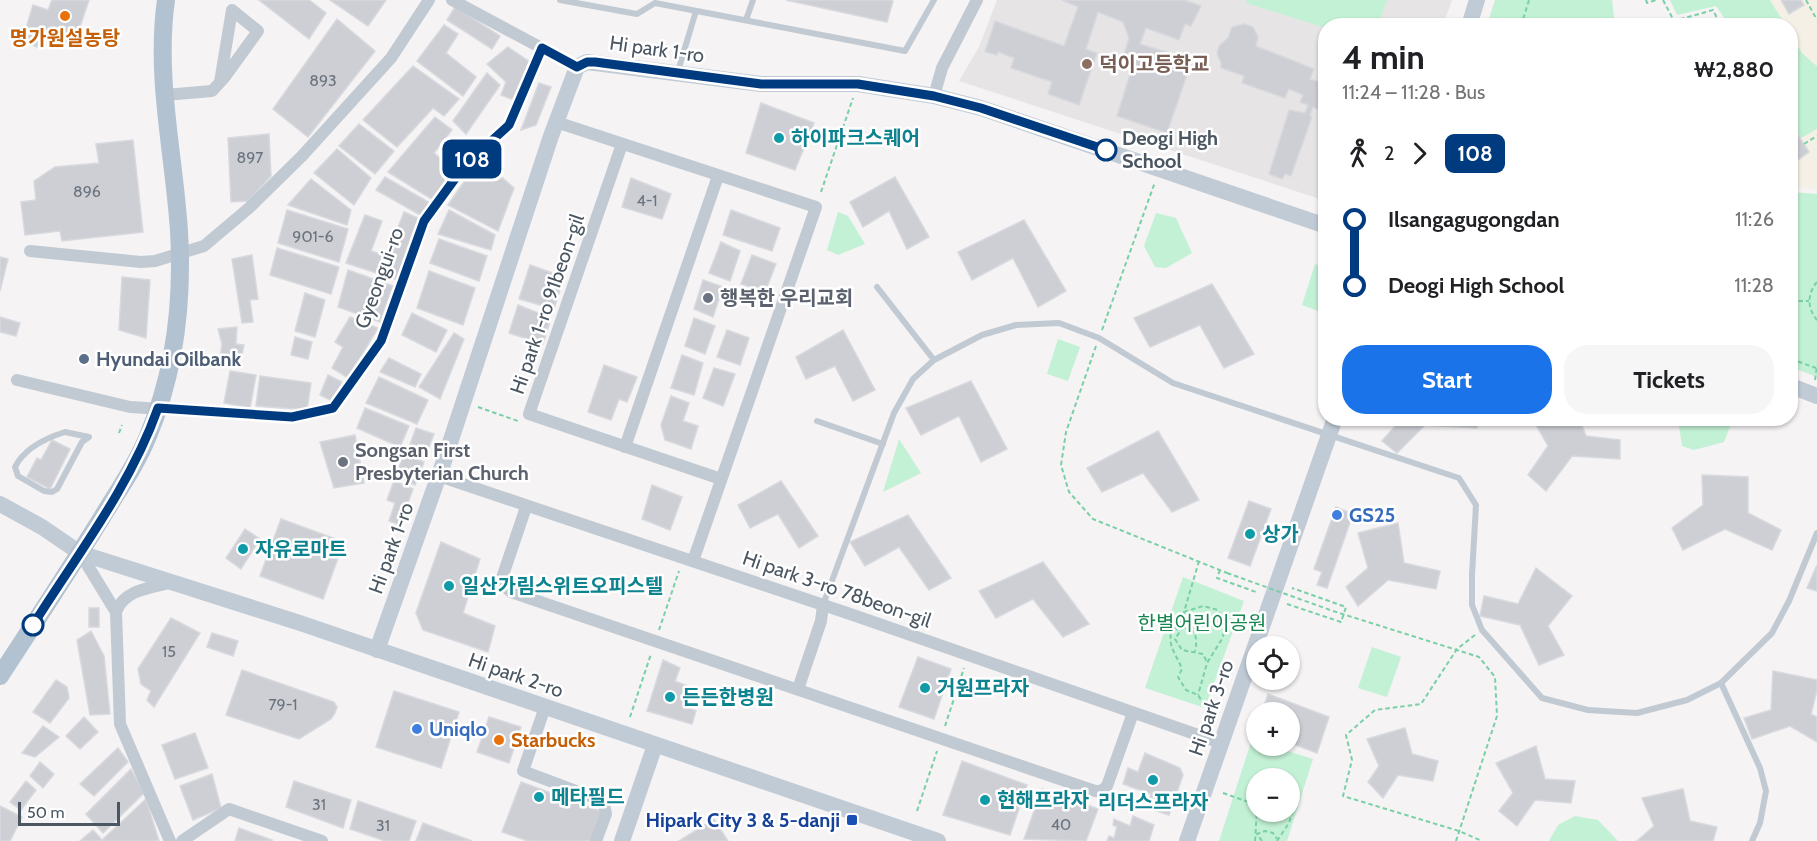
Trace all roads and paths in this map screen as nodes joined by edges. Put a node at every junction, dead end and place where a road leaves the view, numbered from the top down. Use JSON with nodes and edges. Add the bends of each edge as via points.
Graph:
{"nodes":[{"id":1,"x":166,"y":0,"type":"edge"},
{"id":2,"x":429,"y":0,"type":"edge"},
{"id":3,"x":452,"y":0,"type":"edge"},
{"id":4,"x":560,"y":0,"type":"edge"},
{"id":5,"x":753,"y":0,"type":"edge"},
{"id":6,"x":934,"y":0,"type":"edge"},
{"id":7,"x":977,"y":0,"type":"edge"},
{"id":8,"x":1477,"y":0,"type":"edge"},
{"id":9,"x":1529,"y":0,"type":"edge"},
{"id":10,"x":1646,"y":0,"type":"edge"},
{"id":11,"x":1656,"y":0,"type":"edge"},
{"id":12,"x":1663,"y":0,"type":"edge"},
{"id":13,"x":1806,"y":0,"type":"edge"},
{"id":14,"x":696,"y":11,"type":"junction"},
{"id":15,"x":1471,"y":18,"type":"edge"},
{"id":16,"x":1523,"y":18,"type":"edge"},
{"id":17,"x":1672,"y":18,"type":"edge"},
{"id":18,"x":1685,"y":18,"type":"edge"},
{"id":19,"x":1717,"y":18,"type":"edge"},
{"id":20,"x":746,"y":20,"type":"junction"},
{"id":21,"x":1817,"y":20,"type":"edge"},
{"id":22,"x":542,"y":48,"type":"junction"},
{"id":23,"x":577,"y":67,"type":"junction"},
{"id":24,"x":678,"y":73,"type":"junction"},
{"id":25,"x":220,"y":82,"type":"junction"},
{"id":26,"x":165,"y":95,"type":"junction"},
{"id":27,"x":854,"y":95,"type":"dead end"},
{"id":28,"x":934,"y":96,"type":"junction"},
{"id":29,"x":556,"y":122,"type":"junction"},
{"id":30,"x":1817,"y":136,"type":"edge"},
{"id":31,"x":622,"y":144,"type":"junction"},
{"id":32,"x":1804,"y":144,"type":"dead end"},
{"id":33,"x":718,"y":176,"type":"junction"},
{"id":34,"x":1155,"y":182,"type":"dead end"},
{"id":35,"x":821,"y":192,"type":"dead end"},
{"id":36,"x":1318,"y":223,"type":"edge"},
{"id":37,"x":30,"y":251,"type":"dead end"},
{"id":38,"x":179,"y":252,"type":"junction"},
{"id":39,"x":1817,"y":282,"type":"edge"},
{"id":40,"x":877,"y":287,"type":"dead end"},
{"id":41,"x":1798,"y":301,"type":"edge"},
{"id":42,"x":1809,"y":301,"type":"junction"},
{"id":43,"x":1817,"y":320,"type":"edge"},
{"id":44,"x":1100,"y":338,"type":"junction"},
{"id":45,"x":934,"y":360,"type":"junction"},
{"id":46,"x":1798,"y":361,"type":"edge"},
{"id":47,"x":1816,"y":366,"type":"edge"},
{"id":48,"x":17,"y":380,"type":"dead end"},
{"id":49,"x":1798,"y":387,"type":"edge"},
{"id":50,"x":1816,"y":389,"type":"edge"},
{"id":51,"x":471,"y":405,"type":"dead end"},
{"id":52,"x":158,"y":408,"type":"junction"},
{"id":53,"x":518,"y":421,"type":"dead end"},
{"id":54,"x":816,"y":421,"type":"dead end"},
{"id":55,"x":122,"y":425,"type":"dead end"},
{"id":56,"x":1332,"y":426,"type":"edge"},
{"id":57,"x":119,"y":433,"type":"dead end"},
{"id":58,"x":1329,"y":436,"type":"junction"},
{"id":59,"x":89,"y":437,"type":"joint"},
{"id":60,"x":884,"y":444,"type":"junction"},
{"id":61,"x":626,"y":447,"type":"junction"},
{"id":62,"x":439,"y":476,"type":"junction"},
{"id":63,"x":721,"y":479,"type":"junction"},
{"id":64,"x":0,"y":504,"type":"edge"},
{"id":65,"x":526,"y":507,"type":"junction"},
{"id":66,"x":1817,"y":533,"type":"edge"},
{"id":67,"x":80,"y":553,"type":"junction"},
{"id":68,"x":693,"y":561,"type":"junction"},
{"id":69,"x":1199,"y":561,"type":"junction"},
{"id":70,"x":679,"y":570,"type":"dead end"},
{"id":71,"x":1220,"y":570,"type":"junction"},
{"id":72,"x":173,"y":582,"type":"junction"},
{"id":73,"x":1292,"y":588,"type":"dead end"},
{"id":74,"x":1256,"y":592,"type":"dead end"},
{"id":75,"x":1287,"y":604,"type":"dead end"},
{"id":76,"x":823,"y":605,"type":"junction"},
{"id":77,"x":116,"y":612,"type":"junction"},
{"id":78,"x":1184,"y":612,"type":"junction"},
{"id":79,"x":1343,"y":615,"type":"junction"},
{"id":80,"x":1183,"y":627,"type":"junction"},
{"id":81,"x":1482,"y":630,"type":"junction"},
{"id":82,"x":1179,"y":631,"type":"junction"},
{"id":83,"x":658,"y":634,"type":"dead end"},
{"id":84,"x":653,"y":649,"type":"dead end"},
{"id":85,"x":377,"y":650,"type":"junction"},
{"id":86,"x":1457,"y":650,"type":"junction"},
{"id":87,"x":1195,"y":652,"type":"junction"},
{"id":88,"x":1207,"y":663,"type":"junction"},
{"id":89,"x":965,"y":666,"type":"dead end"},
{"id":90,"x":0,"y":676,"type":"edge"},
{"id":91,"x":1721,"y":683,"type":"junction"},
{"id":92,"x":798,"y":689,"type":"junction"},
{"id":93,"x":1198,"y":695,"type":"junction"},
{"id":94,"x":545,"y":707,"type":"junction"},
{"id":95,"x":1133,"y":713,"type":"junction"},
{"id":96,"x":1210,"y":714,"type":"dead end"},
{"id":97,"x":630,"y":717,"type":"dead end"},
{"id":98,"x":943,"y":731,"type":"dead end"},
{"id":99,"x":1221,"y":743,"type":"junction"},
{"id":100,"x":655,"y":745,"type":"junction"},
{"id":101,"x":938,"y":746,"type":"dead end"},
{"id":102,"x":1223,"y":793,"type":"dead end"},
{"id":103,"x":1246,"y":802,"type":"edge"},
{"id":104,"x":917,"y":811,"type":"dead end"},
{"id":105,"x":1257,"y":822,"type":"edge"},
{"id":106,"x":1289,"y":822,"type":"edge"},
{"id":107,"x":1459,"y":831,"type":"junction"},
{"id":108,"x":1257,"y":834,"type":"junction"},
{"id":109,"x":170,"y":841,"type":"edge"},
{"id":110,"x":182,"y":841,"type":"edge"},
{"id":111,"x":322,"y":841,"type":"edge"},
{"id":112,"x":596,"y":841,"type":"edge"},
{"id":113,"x":622,"y":841,"type":"edge"},
{"id":114,"x":938,"y":841,"type":"edge"},
{"id":115,"x":1187,"y":841,"type":"edge"},
{"id":116,"x":1255,"y":841,"type":"edge"},
{"id":117,"x":1262,"y":841,"type":"edge"},
{"id":118,"x":1277,"y":841,"type":"edge"},
{"id":119,"x":1456,"y":841,"type":"edge"},
{"id":120,"x":1482,"y":841,"type":"edge"},
{"id":121,"x":1752,"y":841,"type":"edge"}],
"edges":[{"from":1,"to":26,"type":"main road","via":[[162,62]]},
{"from":2,"to":38,"type":"street","via":[[391,58],[302,156],[213,239],[204,246]]},
{"from":3,"to":22,"type":"street"},
{"from":4,"to":14,"type":"lane","via":[[637,14],[655,3]]},
{"from":5,"to":20,"type":"lane"},
{"from":6,"to":20,"type":"lane","via":[[905,51]]},
{"from":7,"to":28,"type":"street","via":[[942,68]]},
{"from":8,"to":15,"type":"street"},
{"from":9,"to":16,"type":"path"},
{"from":10,"to":11,"type":"path"},
{"from":12,"to":17,"type":"path"},
{"from":13,"to":21,"type":"path"},
{"from":14,"to":20,"type":"lane"},
{"from":14,"to":24,"type":"lane"},
{"from":18,"to":19,"type":"path","via":[[1713,10]]},
{"from":22,"to":23,"type":"street"},
{"from":22,"to":52,"type":"street","name":"Gyeongui-ro","via":[[509,125],[465,165],[424,221],[381,341],[333,408],[292,417]]},
{"from":23,"to":24,"type":"street","name":"Hi park 1-ro","via":[[595,62]]},
{"from":23,"to":29,"type":"street","name":"Hi park 1-ro"},
{"from":24,"to":28,"type":"street","name":"Hi park 1-ro","via":[[761,84],[858,84]]},
{"from":25,"to":25,"type":"street","via":[[258,31],[231,10],[228,31]]},
{"from":25,"to":26,"type":"street","via":[[212,91]]},
{"from":26,"to":38,"type":"main road"},
{"from":27,"to":35,"type":"path"},
{"from":28,"to":36,"type":"street","name":"Hi park 1-ro","via":[[981,108]]},
{"from":29,"to":31,"type":"street"},
{"from":29,"to":62,"type":"street","name":"Hi park 1-ro"},
{"from":30,"to":32,"type":"path"},
{"from":31,"to":33,"type":"street"},
{"from":31,"to":61,"type":"street","name":"Hi park 1-ro 91beon-gil","via":[[529,414]]},
{"from":33,"to":61,"type":"street"},
{"from":33,"to":63,"type":"street","via":[[816,207]]},
{"from":34,"to":44,"type":"path"},
{"from":37,"to":38,"type":"street","via":[[141,262]]},
{"from":38,"to":52,"type":"main road","via":[[172,358]]},
{"from":39,"to":42,"type":"path"},
{"from":40,"to":45,"type":"lane"},
{"from":41,"to":42,"type":"path"},
{"from":42,"to":43,"type":"path"},
{"from":44,"to":45,"type":"lane","via":[[1059,323],[1016,325],[982,335]]},
{"from":44,"to":58,"type":"lane","via":[[1173,383]]},
{"from":44,"to":69,"type":"path","via":[[1066,432],[1061,465],[1069,492],[1093,519]]},
{"from":45,"to":60,"type":"lane","via":[[913,379],[894,413]]},
{"from":46,"to":47,"type":"path"},
{"from":47,"to":50,"type":"path"},
{"from":48,"to":52,"type":"street","name":"Gyeongui-ro","via":[[130,407]]},
{"from":49,"to":50,"type":"street"},
{"from":51,"to":53,"type":"path"},
{"from":52,"to":67,"type":"main road","via":[[138,459]]},
{"from":54,"to":60,"type":"lane"},
{"from":55,"to":57,"type":"path"},
{"from":56,"to":58,"type":"street","name":"Hi park 3-ro"},
{"from":58,"to":81,"type":"lane","via":[[1459,478],[1476,505],[1472,605]]},
{"from":58,"to":99,"type":"street","name":"Hi park 3-ro"},
{"from":59,"to":59,"type":"lane","via":[[65,432],[48,437],[19,458],[15,467],[18,476],[52,492],[82,442]]},
{"from":60,"to":76,"type":"lane"},
{"from":61,"to":63,"type":"street","name":"Hi park 1-ro 91beon-gil"},
{"from":62,"to":65,"type":"street","name":"Hi park 3-ro 78beon-gil"},
{"from":62,"to":85,"type":"street","name":"Hi park 1-ro"},
{"from":63,"to":68,"type":"street"},
{"from":64,"to":67,"type":"street","name":"Hi park 2-ro"},
{"from":65,"to":68,"type":"street","name":"Hi park 3-ro 78beon-gil"},
{"from":65,"to":92,"type":"street","via":[[502,578],[511,592]]},
{"from":66,"to":91,"type":"lane","via":[[1772,633]]},
{"from":67,"to":72,"type":"street","name":"Hi park 2-ro"},
{"from":67,"to":77,"type":"street"},
{"from":67,"to":90,"type":"main road"},
{"from":68,"to":76,"type":"street","name":"Hi park 3-ro 78beon-gil"},
{"from":69,"to":71,"type":"path"},
{"from":69,"to":78,"type":"path"},
{"from":70,"to":83,"type":"path"},
{"from":71,"to":74,"type":"path","via":[[1217,578]]},
{"from":71,"to":79,"type":"path","bridge":true},
{"from":72,"to":77,"type":"street","via":[[135,591],[119,603]]},
{"from":72,"to":85,"type":"street","name":"Hi park 2-ro"},
{"from":73,"to":79,"type":"path","via":[[1346,607]]},
{"from":75,"to":79,"type":"path","via":[[1341,622]]},
{"from":76,"to":92,"type":"street"},
{"from":76,"to":95,"type":"street","name":"Hi park 3-ro 78beon-gil"},
{"from":77,"to":109,"type":"street","via":[[120,724]]},
{"from":78,"to":80,"type":"path"},
{"from":78,"to":88,"type":"path","via":[[1203,606],[1218,610],[1226,626]]},
{"from":79,"to":86,"type":"path"},
{"from":80,"to":82,"type":"path"},
{"from":80,"to":87,"type":"path","via":[[1196,635]]},
{"from":81,"to":86,"type":"path"},
{"from":81,"to":91,"type":"lane","via":[[1542,698],[1588,710],[1637,713],[1687,700]]},
{"from":82,"to":87,"type":"path","via":[[1175,639],[1182,650]]},
{"from":82,"to":93,"type":"path","via":[[1173,626],[1169,637],[1182,669],[1178,677],[1186,690]]},
{"from":84,"to":97,"type":"path"},
{"from":85,"to":94,"type":"street","name":"Hi park 2-ro"},
{"from":86,"to":107,"type":"path","via":[[1479,657],[1495,677],[1497,716]]},
{"from":86,"to":107,"type":"path","via":[[1421,704],[1375,710],[1346,735],[1352,760],[1343,796]]},
{"from":87,"to":88,"type":"path","via":[[1203,654]]},
{"from":88,"to":93,"type":"path"},
{"from":89,"to":98,"type":"path"},
{"from":91,"to":121,"type":"lane","via":[[1760,768],[1766,791]]},
{"from":92,"to":95,"type":"street","via":[[1095,791],[1107,786]]},
{"from":93,"to":96,"type":"path"},
{"from":94,"to":100,"type":"street","name":"Hi park 2-ro"},
{"from":94,"to":112,"type":"street","via":[[523,771],[604,804],[606,814]]},
{"from":95,"to":99,"type":"street","name":"Hi park 3-ro 78beon-gil"},
{"from":99,"to":115,"type":"street","name":"Hi park 3-ro"},
{"from":100,"to":113,"type":"street"},
{"from":100,"to":114,"type":"street","name":"Hi park 2-ro"},
{"from":101,"to":104,"type":"path"},
{"from":102,"to":103,"type":"path"},
{"from":105,"to":108,"type":"path"},
{"from":106,"to":118,"type":"path"},
{"from":107,"to":119,"type":"path"},
{"from":107,"to":120,"type":"path"},
{"from":108,"to":116,"type":"path"},
{"from":108,"to":117,"type":"path"},
{"from":108,"to":118,"type":"path","via":[[1273,833]]},
{"from":110,"to":111,"type":"street","via":[[229,808]]}]}
